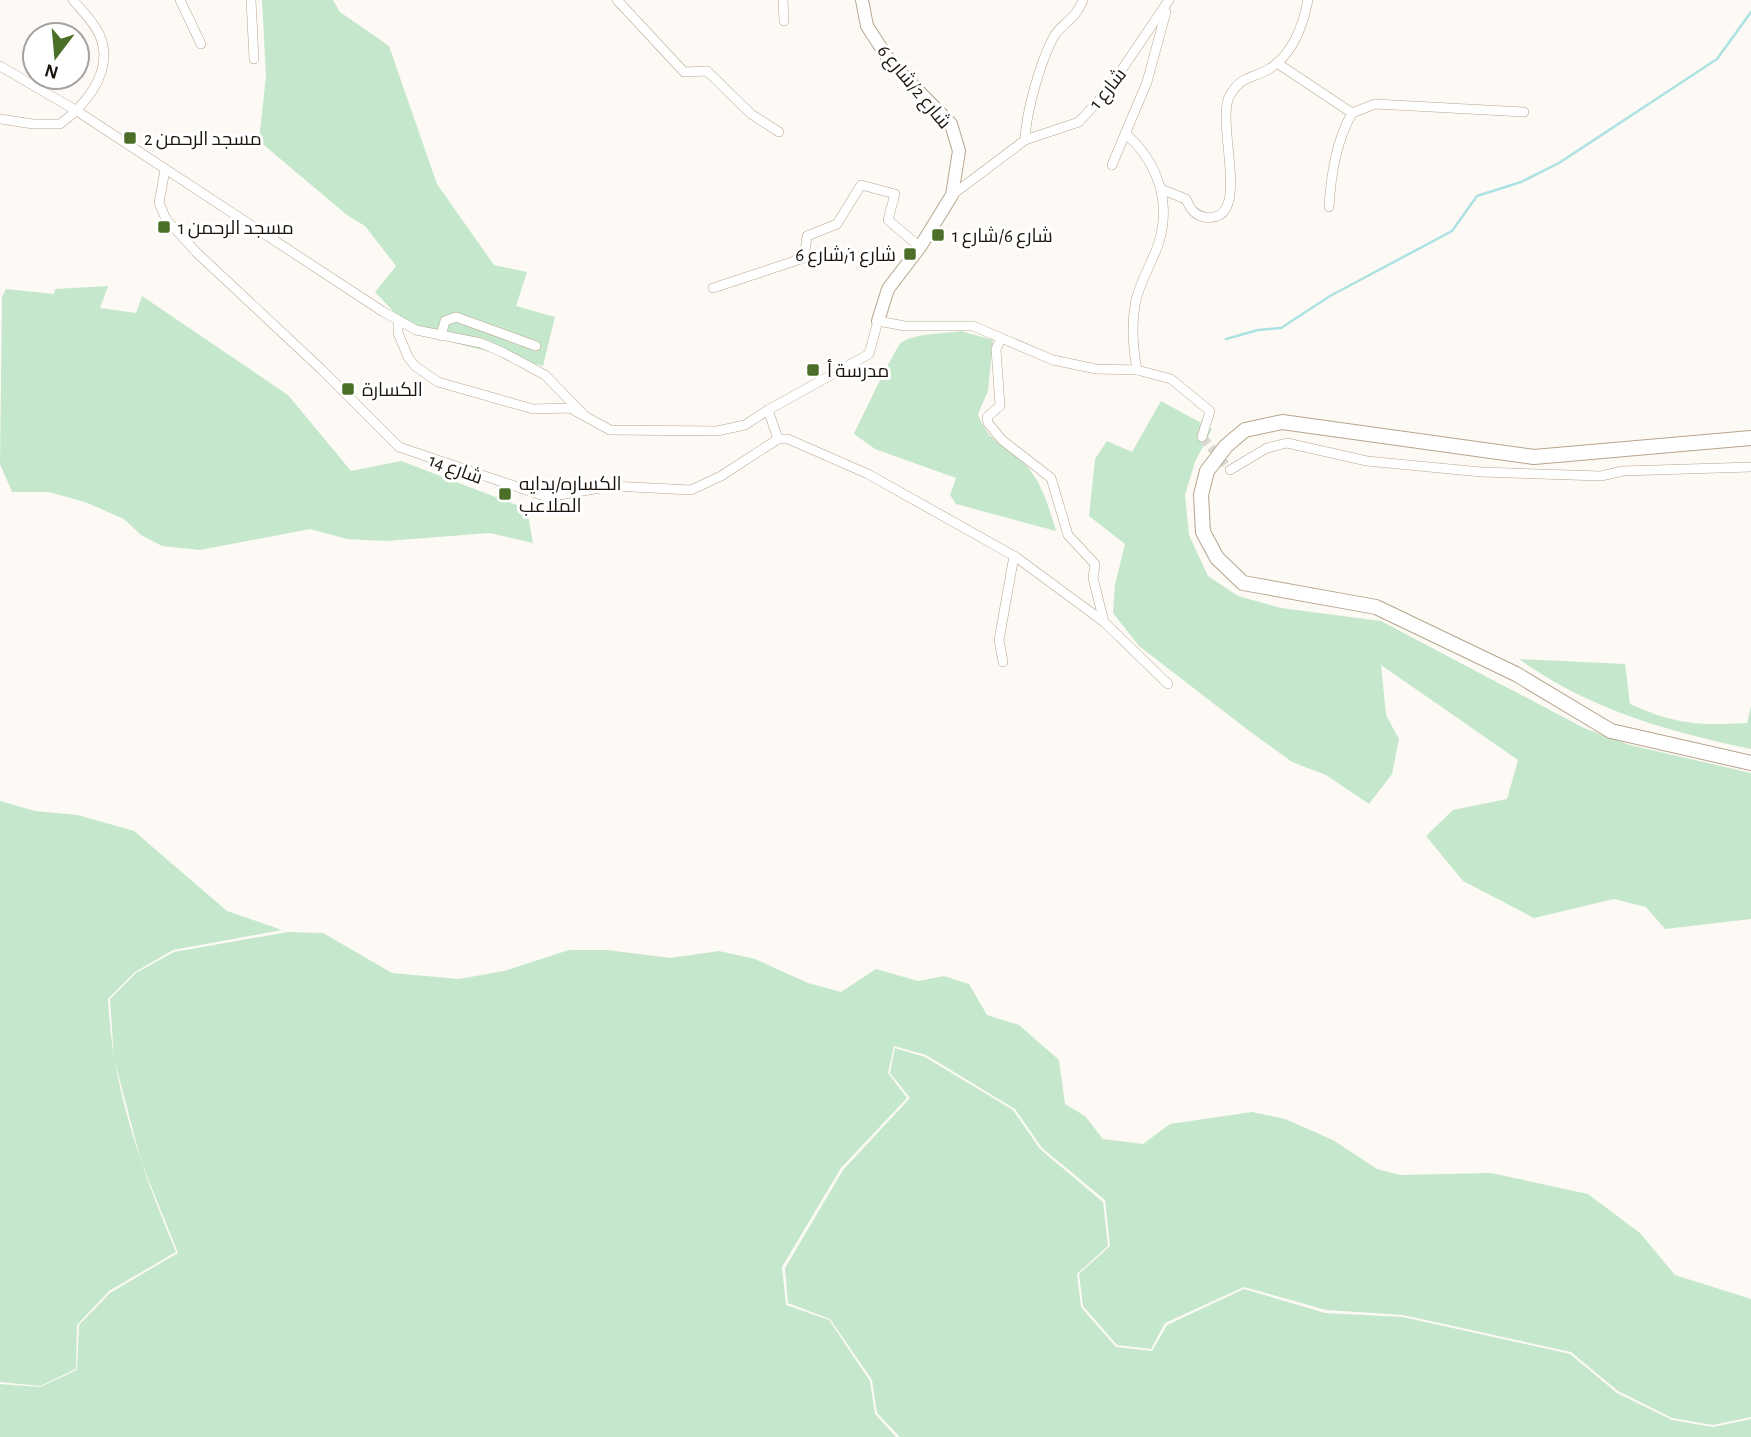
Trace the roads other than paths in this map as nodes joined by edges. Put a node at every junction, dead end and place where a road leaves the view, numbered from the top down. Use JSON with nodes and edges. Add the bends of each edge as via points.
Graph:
{"nodes":[{"id":1,"x":74,"y":0,"type":"edge"},
{"id":2,"x":180,"y":0,"type":"edge"},
{"id":3,"x":251,"y":0,"type":"edge"},
{"id":4,"x":617,"y":0,"type":"edge"},
{"id":5,"x":783,"y":0,"type":"edge"},
{"id":6,"x":862,"y":0,"type":"edge"},
{"id":7,"x":1083,"y":0,"type":"edge"},
{"id":8,"x":1308,"y":0,"type":"edge"},
{"id":9,"x":1169,"y":1,"type":"edge"},
{"id":10,"x":783,"y":22,"type":"dead end"},
{"id":11,"x":201,"y":44,"type":"dead end"},
{"id":12,"x":254,"y":59,"type":"dead end"},
{"id":13,"x":1277,"y":63,"type":"junction"},
{"id":14,"x":0,"y":66,"type":"edge"},
{"id":15,"x":77,"y":111,"type":"junction"},
{"id":16,"x":1524,"y":112,"type":"dead end"},
{"id":17,"x":1352,"y":113,"type":"junction"},
{"id":18,"x":0,"y":119,"type":"edge"},
{"id":19,"x":779,"y":132,"type":"dead end"},
{"id":20,"x":1125,"y":134,"type":"junction"},
{"id":21,"x":1025,"y":140,"type":"junction"},
{"id":22,"x":1112,"y":164,"type":"dead end"},
{"id":23,"x":165,"y":170,"type":"junction"},
{"id":24,"x":1163,"y":190,"type":"junction"},
{"id":25,"x":952,"y":195,"type":"junction"},
{"id":26,"x":1329,"y":207,"type":"dead end"},
{"id":27,"x":920,"y":247,"type":"junction"},
{"id":28,"x":713,"y":288,"type":"dead end"},
{"id":29,"x":398,"y":320,"type":"junction"},
{"id":30,"x":878,"y":321,"type":"junction"},
{"id":31,"x":441,"y":336,"type":"junction"},
{"id":32,"x":1002,"y":339,"type":"junction"},
{"id":33,"x":536,"y":346,"type":"dead end"},
{"id":34,"x":1137,"y":370,"type":"junction"},
{"id":35,"x":768,"y":410,"type":"junction"},
{"id":36,"x":583,"y":414,"type":"junction"},
{"id":37,"x":1202,"y":436,"type":"tunnel mouth"},
{"id":38,"x":1751,"y":438,"type":"edge"},
{"id":39,"x":778,"y":439,"type":"junction"},
{"id":40,"x":1751,"y":467,"type":"edge"},
{"id":41,"x":1230,"y":470,"type":"dead end"},
{"id":42,"x":1014,"y":555,"type":"junction"},
{"id":43,"x":1104,"y":622,"type":"junction"},
{"id":44,"x":1003,"y":662,"type":"dead end"},
{"id":45,"x":1168,"y":684,"type":"dead end"},
{"id":46,"x":1751,"y":763,"type":"edge"}],
"edges":[{"from":1,"to":15,"type":"street","via":[[104,47],[93,93]]},
{"from":2,"to":11,"type":"street"},
{"from":3,"to":12,"type":"street"},
{"from":4,"to":19,"type":"street","via":[[684,72],[707,71],[751,114]]},
{"from":5,"to":10,"type":"street"},
{"from":6,"to":25,"type":"street","name":"شارع 2/شارع 6","via":[[867,26],[891,63],[951,124],[959,151]]},
{"from":7,"to":21,"type":"street","via":[[1077,15],[1053,36]]},
{"from":8,"to":13,"type":"street","via":[[1296,40]]},
{"from":9,"to":20,"type":"street","via":[[1147,82]]},
{"from":9,"to":21,"type":"street","name":"شارع 1","via":[[1108,90],[1079,122]]},
{"from":13,"to":17,"type":"street"},
{"from":13,"to":24,"type":"street","via":[[1244,77],[1228,97],[1226,154],[1231,201],[1225,212],[1203,217],[1191,211],[1185,199]]},
{"from":14,"to":15,"type":"street"},
{"from":15,"to":18,"type":"street","via":[[60,124]]},
{"from":15,"to":23,"type":"street"},
{"from":16,"to":17,"type":"street","via":[[1375,104]]},
{"from":17,"to":26,"type":"street","via":[[1331,172]]},
{"from":20,"to":22,"type":"street"},
{"from":20,"to":24,"type":"street","via":[[1143,149]]},
{"from":21,"to":25,"type":"street","name":"شارع 1"},
{"from":23,"to":29,"type":"street"},
{"from":23,"to":39,"type":"street","name":"شارع 14","via":[[159,203],[166,219],[399,447],[547,497],[612,486],[691,490]]},
{"from":24,"to":34,"type":"street","via":[[1159,243],[1135,303],[1132,335]]},
{"from":25,"to":27,"type":"street","name":"شارع 2/شارع 6"},
{"from":27,"to":28,"type":"street","via":[[888,220],[895,194],[860,185],[838,224],[807,236],[804,258]]},
{"from":27,"to":30,"type":"street","name":"شارع 2/شارع 6","via":[[888,289]]},
{"from":29,"to":31,"type":"street"},
{"from":29,"to":36,"type":"street","via":[[408,357],[438,382],[533,409],[570,408]]},
{"from":30,"to":32,"type":"street","via":[[973,327]]},
{"from":30,"to":35,"type":"street","via":[[869,354]]},
{"from":31,"to":33,"type":"street","via":[[445,321],[456,317]]},
{"from":31,"to":36,"type":"street","via":[[481,343],[545,374]]},
{"from":32,"to":34,"type":"street","via":[[1053,360],[1096,369]]},
{"from":32,"to":43,"type":"street","via":[[996,349],[1000,406],[988,423],[1002,440],[1051,478],[1068,535],[1095,564],[1093,578]]},
{"from":34,"to":37,"type":"street","via":[[1171,379],[1210,411]]},
{"from":35,"to":36,"type":"street","via":[[745,425],[717,431],[610,430]]},
{"from":35,"to":39,"type":"street"},
{"from":38,"to":46,"type":"main road","via":[[1534,457],[1282,422],[1245,430],[1226,446],[1207,471],[1201,495],[1203,532],[1217,558],[1243,583],[1376,607],[1516,674],[1611,731]]},
{"from":39,"to":42,"type":"street","via":[[788,439],[868,474]]},
{"from":40,"to":41,"type":"street","via":[[1623,471],[1601,476],[1481,472],[1367,461],[1287,443],[1267,448]]},
{"from":42,"to":43,"type":"street"},
{"from":42,"to":44,"type":"street","via":[[999,640]]},
{"from":43,"to":45,"type":"street"}]}
